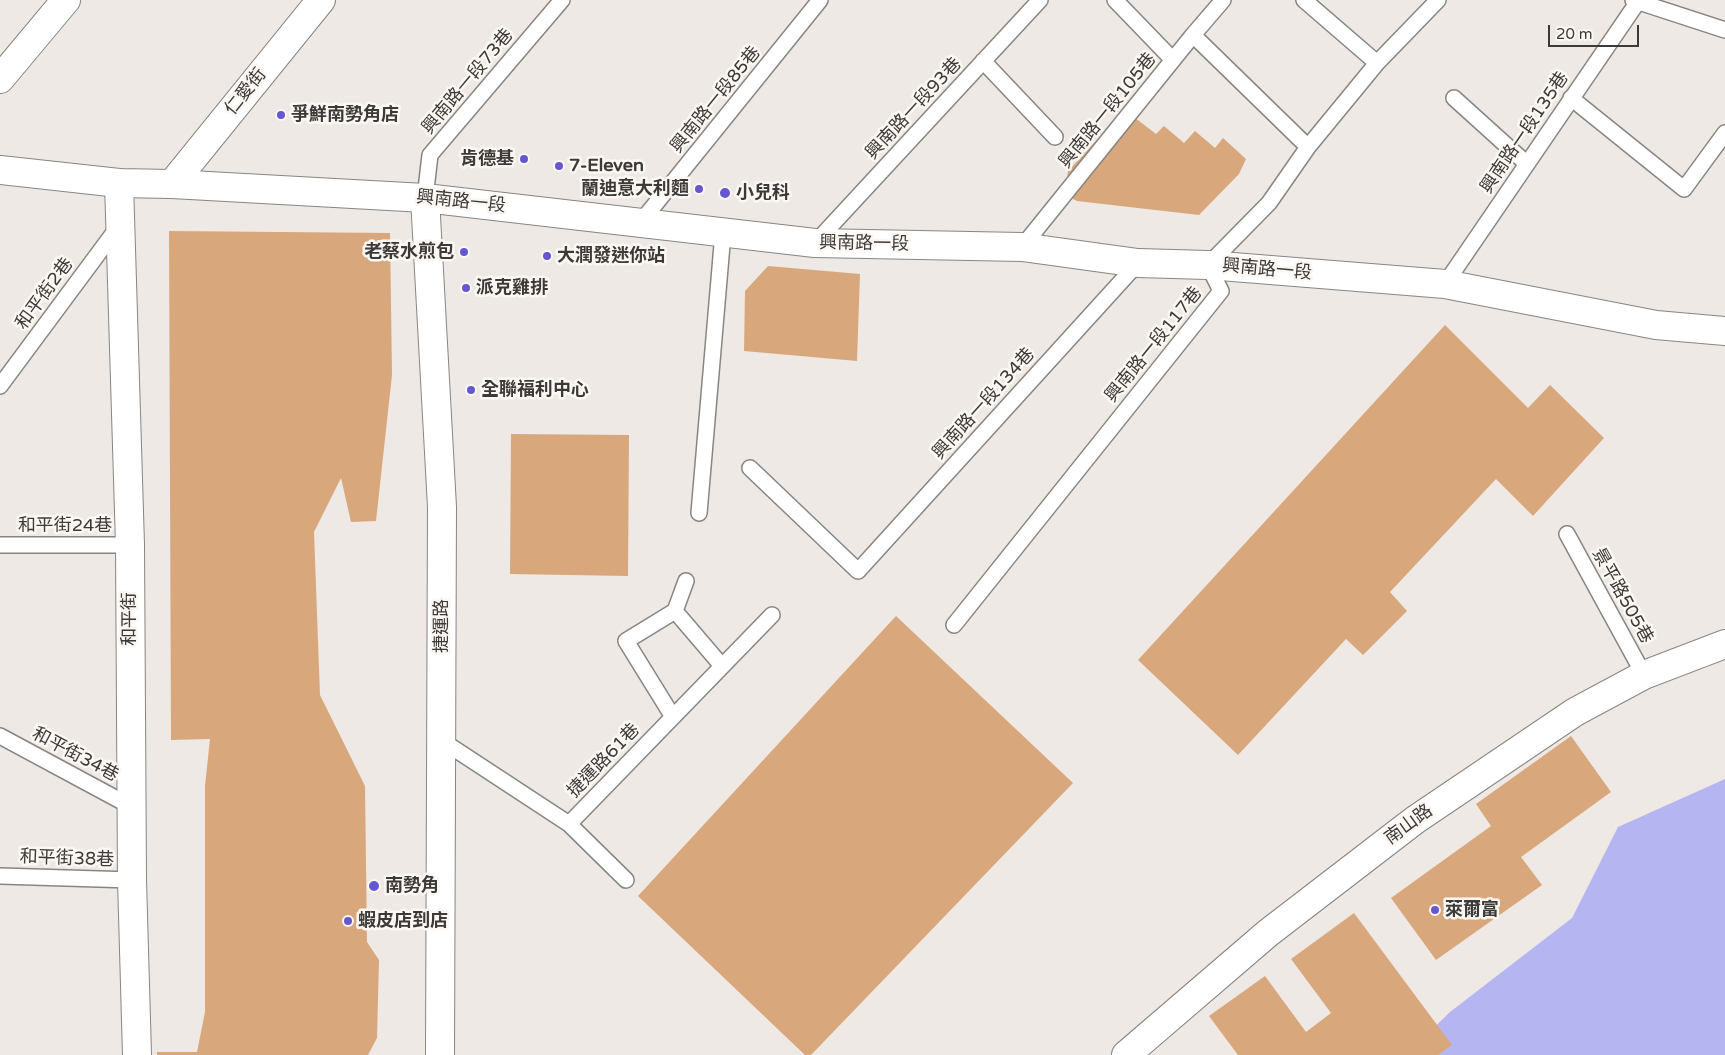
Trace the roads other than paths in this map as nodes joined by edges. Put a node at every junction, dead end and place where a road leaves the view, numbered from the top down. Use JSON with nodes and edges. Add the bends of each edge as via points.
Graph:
{"nodes":[{"id":1,"x":66,"y":0,"type":"edge"},
{"id":2,"x":321,"y":0,"type":"edge"},
{"id":3,"x":562,"y":0,"type":"edge"},
{"id":4,"x":820,"y":0,"type":"edge"},
{"id":5,"x":1040,"y":0,"type":"edge"},
{"id":6,"x":1115,"y":0,"type":"edge"},
{"id":7,"x":1223,"y":0,"type":"edge"},
{"id":8,"x":1304,"y":0,"type":"edge"},
{"id":9,"x":1438,"y":0,"type":"edge"},
{"id":10,"x":1635,"y":1,"type":"edge"},
{"id":11,"x":1725,"y":30,"type":"edge"},
{"id":12,"x":1193,"y":34,"type":"junction"},
{"id":13,"x":1173,"y":60,"type":"junction"},
{"id":14,"x":984,"y":61,"type":"junction"},
{"id":15,"x":1377,"y":63,"type":"junction"},
{"id":16,"x":0,"y":79,"type":"edge"},
{"id":17,"x":1454,"y":98,"type":"dead end"},
{"id":18,"x":1571,"y":98,"type":"junction"},
{"id":19,"x":1725,"y":133,"type":"edge"},
{"id":20,"x":1055,"y":137,"type":"dead end"},
{"id":21,"x":1308,"y":147,"type":"junction"},
{"id":22,"x":1527,"y":164,"type":"junction"},
{"id":23,"x":0,"y":170,"type":"edge"},
{"id":24,"x":119,"y":182,"type":"junction"},
{"id":25,"x":172,"y":184,"type":"junction"},
{"id":26,"x":424,"y":198,"type":"junction"},
{"id":27,"x":640,"y":223,"type":"junction"},
{"id":28,"x":120,"y":224,"type":"junction"},
{"id":29,"x":723,"y":233,"type":"junction"},
{"id":30,"x":815,"y":243,"type":"junction"},
{"id":31,"x":1022,"y":247,"type":"junction"},
{"id":32,"x":1138,"y":263,"type":"junction"},
{"id":33,"x":1208,"y":265,"type":"junction"},
{"id":34,"x":1445,"y":284,"type":"junction"},
{"id":35,"x":1725,"y":331,"type":"edge"},
{"id":36,"x":0,"y":386,"type":"edge"},
{"id":37,"x":750,"y":468,"type":"dead end"},
{"id":38,"x":699,"y":513,"type":"dead end"},
{"id":39,"x":1567,"y":534,"type":"dead end"},
{"id":40,"x":0,"y":545,"type":"edge"},
{"id":41,"x":130,"y":545,"type":"junction"},
{"id":42,"x":686,"y":581,"type":"dead end"},
{"id":43,"x":675,"y":611,"type":"junction"},
{"id":44,"x":772,"y":615,"type":"dead end"},
{"id":45,"x":954,"y":625,"type":"dead end"},
{"id":46,"x":1725,"y":644,"type":"edge"},
{"id":47,"x":722,"y":666,"type":"junction"},
{"id":48,"x":1644,"y":675,"type":"junction"},
{"id":49,"x":673,"y":717,"type":"junction"},
{"id":50,"x":0,"y":736,"type":"edge"},
{"id":51,"x":441,"y":740,"type":"junction"},
{"id":52,"x":132,"y":806,"type":"junction"},
{"id":53,"x":569,"y":824,"type":"junction"},
{"id":54,"x":0,"y":876,"type":"edge"},
{"id":55,"x":132,"y":880,"type":"junction"},
{"id":56,"x":626,"y":880,"type":"dead end"},
{"id":57,"x":137,"y":1055,"type":"edge"},
{"id":58,"x":440,"y":1055,"type":"edge"},
{"id":59,"x":1126,"y":1055,"type":"edge"}],
"edges":[{"from":1,"to":16,"type":"street"},
{"from":2,"to":25,"type":"street","name":"仁愛街"},
{"from":3,"to":26,"type":"lane","name":"興南路一段73巷","via":[[430,155]]},
{"from":4,"to":27,"type":"lane","name":"興南路一段85巷"},
{"from":5,"to":14,"type":"lane","name":"興南路一段93巷"},
{"from":6,"to":13,"type":"lane"},
{"from":7,"to":12,"type":"lane","name":"興南路一段105巷"},
{"from":8,"to":15,"type":"lane"},
{"from":9,"to":15,"type":"lane","name":"興南路一段117巷"},
{"from":10,"to":11,"type":"lane","name":"興南路一段135巷"},
{"from":10,"to":18,"type":"lane","name":"興南路一段135巷"},
{"from":12,"to":13,"type":"lane","name":"興南路一段105巷"},
{"from":12,"to":21,"type":"lane"},
{"from":13,"to":31,"type":"lane","name":"興南路一段105巷"},
{"from":14,"to":20,"type":"lane"},
{"from":14,"to":30,"type":"lane","name":"興南路一段93巷"},
{"from":15,"to":21,"type":"lane","name":"興南路一段117巷"},
{"from":17,"to":22,"type":"lane"},
{"from":18,"to":19,"type":"lane","via":[[1684,189]]},
{"from":18,"to":22,"type":"lane","name":"興南路一段135巷"},
{"from":21,"to":33,"type":"lane","name":"興南路一段117巷","via":[[1269,203]]},
{"from":22,"to":34,"type":"lane","name":"興南路一段135巷"},
{"from":23,"to":24,"type":"street","name":"興南路一段"},
{"from":24,"to":25,"type":"street","name":"興南路一段"},
{"from":24,"to":28,"type":"street","name":"和平街"},
{"from":25,"to":26,"type":"street","name":"興南路一段"},
{"from":26,"to":27,"type":"street","name":"興南路一段"},
{"from":26,"to":51,"type":"street","name":"捷運路","via":[[442,507]]},
{"from":27,"to":29,"type":"street","name":"興南路一段"},
{"from":28,"to":36,"type":"lane","name":"和平街2巷"},
{"from":28,"to":41,"type":"street","name":"和平街"},
{"from":29,"to":30,"type":"street","name":"興南路一段"},
{"from":29,"to":38,"type":"lane"},
{"from":30,"to":31,"type":"street","name":"興南路一段"},
{"from":31,"to":32,"type":"street","name":"興南路一段"},
{"from":32,"to":33,"type":"street","name":"興南路一段"},
{"from":32,"to":37,"type":"lane","name":"興南路一段134巷","via":[[858,571]]},
{"from":33,"to":34,"type":"street","name":"興南路一段"},
{"from":33,"to":45,"type":"lane","name":"興南路一段117巷","via":[[1221,291]]},
{"from":34,"to":35,"type":"street","name":"興南路一段","via":[[1656,325]]},
{"from":39,"to":48,"type":"lane","name":"景平路505巷"},
{"from":40,"to":41,"type":"lane","name":"和平街24巷"},
{"from":41,"to":52,"type":"street","name":"和平街"},
{"from":42,"to":43,"type":"lane"},
{"from":43,"to":47,"type":"lane"},
{"from":43,"to":49,"type":"lane","via":[[626,641]]},
{"from":44,"to":47,"type":"lane","name":"捷運路61巷"},
{"from":46,"to":48,"type":"street","name":"南山路"},
{"from":47,"to":49,"type":"lane","name":"捷運路61巷"},
{"from":48,"to":59,"type":"street","name":"南山路","via":[[1575,712],[1415,820],[1268,933]]},
{"from":49,"to":53,"type":"lane","name":"捷運路61巷"},
{"from":50,"to":52,"type":"lane","name":"和平街34巷"},
{"from":51,"to":53,"type":"lane","name":"捷運路61巷"},
{"from":51,"to":58,"type":"street","name":"捷運路"},
{"from":52,"to":55,"type":"street","name":"和平街"},
{"from":53,"to":56,"type":"lane"},
{"from":54,"to":55,"type":"lane","name":"和平街38巷"},
{"from":55,"to":57,"type":"street","name":"和平街"}]}
